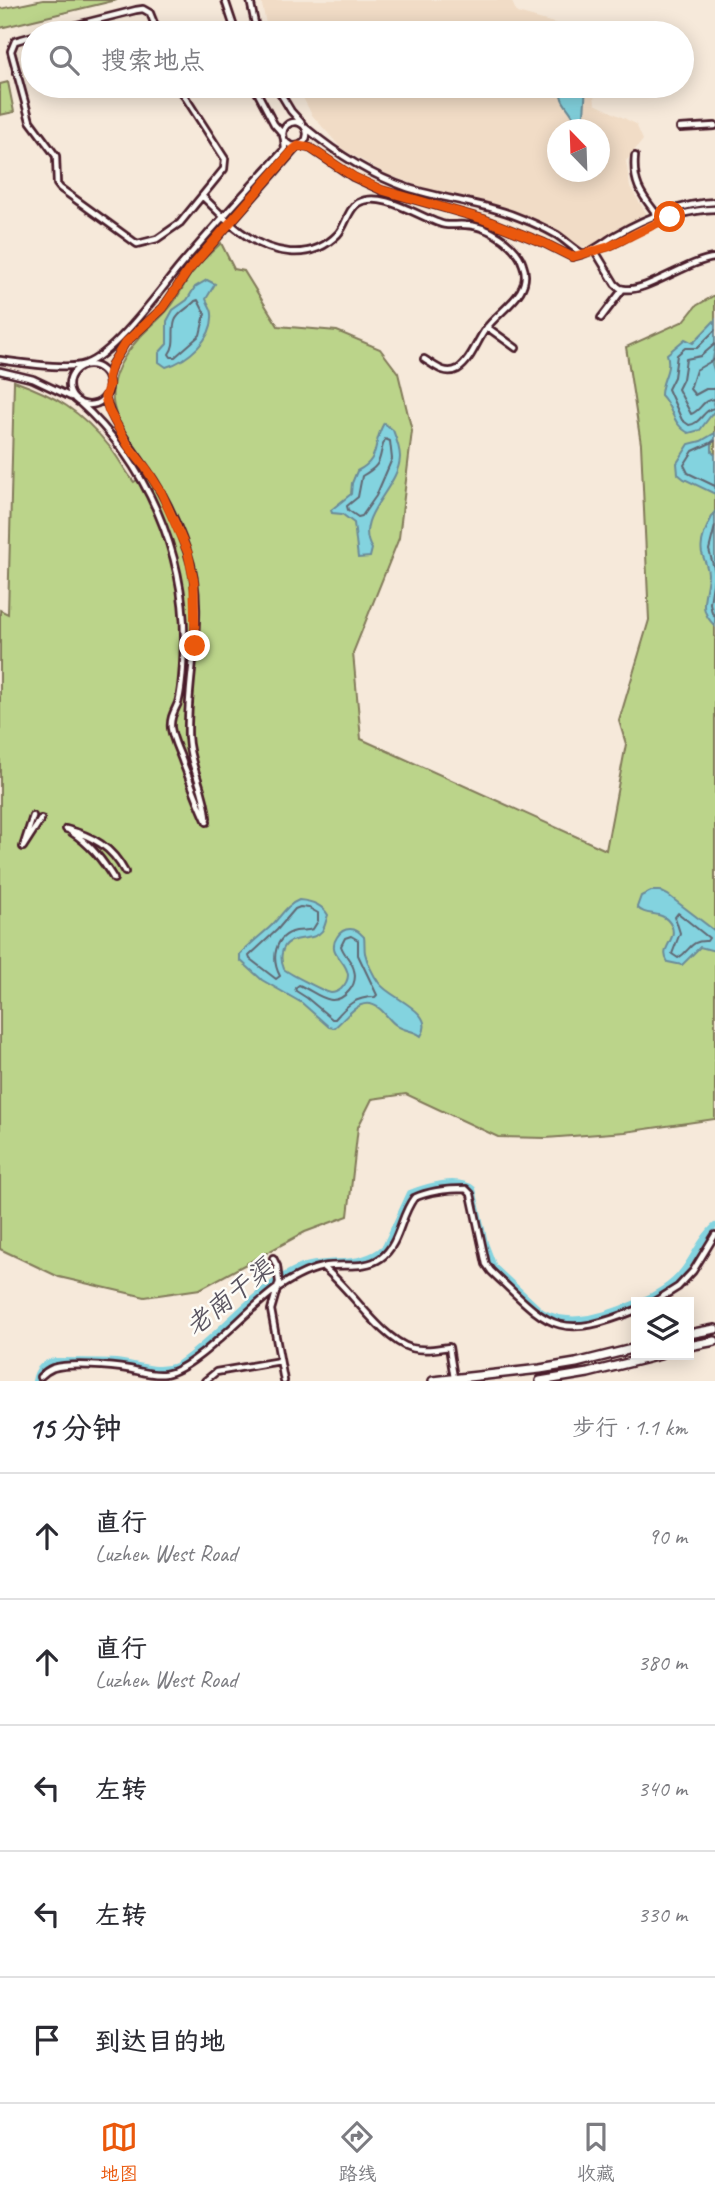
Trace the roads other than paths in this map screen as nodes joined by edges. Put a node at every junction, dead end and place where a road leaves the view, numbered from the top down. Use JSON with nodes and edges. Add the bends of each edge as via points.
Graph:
{"nodes":[{"id":1,"x":225,"y":0,"type":"edge"},
{"id":2,"x":250,"y":0,"type":"edge"},
{"id":3,"x":90,"y":21,"type":"edge"},
{"id":4,"x":153,"y":21,"type":"edge"},
{"id":5,"x":232,"y":21,"type":"edge"},
{"id":6,"x":254,"y":21,"type":"edge"},
{"id":7,"x":21,"y":39,"type":"edge"},
{"id":8,"x":21,"y":88,"type":"edge"},
{"id":9,"x":24,"y":98,"type":"edge"},
{"id":10,"x":186,"y":98,"type":"edge"},
{"id":11,"x":260,"y":98,"type":"edge"},
{"id":12,"x":283,"y":98,"type":"edge"},
{"id":13,"x":302,"y":123,"type":"junction"},
{"id":14,"x":715,"y":126,"type":"edge"},
{"id":15,"x":306,"y":128,"type":"junction"},
{"id":16,"x":680,"y":128,"type":"dead end"},
{"id":17,"x":284,"y":137,"type":"junction"},
{"id":18,"x":298,"y":146,"type":"junction"},
{"id":19,"x":635,"y":156,"type":"dead end"},
{"id":20,"x":202,"y":196,"type":"junction"},
{"id":21,"x":715,"y":202,"type":"edge"},
{"id":22,"x":715,"y":209,"type":"edge"},
{"id":23,"x":657,"y":214,"type":"junction"},
{"id":24,"x":224,"y":216,"type":"junction"},
{"id":25,"x":662,"y":220,"type":"junction"},
{"id":26,"x":229,"y":222,"type":"junction"},
{"id":27,"x":597,"y":249,"type":"junction"},
{"id":28,"x":584,"y":254,"type":"junction"},
{"id":29,"x":715,"y":258,"type":"edge"},
{"id":30,"x":181,"y":265,"type":"junction"},
{"id":31,"x":188,"y":271,"type":"junction"},
{"id":32,"x":623,"y":289,"type":"junction"},
{"id":33,"x":601,"y":318,"type":"dead end"},
{"id":34,"x":487,"y":327,"type":"junction"},
{"id":35,"x":120,"y":338,"type":"junction"},
{"id":36,"x":125,"y":343,"type":"junction"},
{"id":37,"x":516,"y":348,"type":"dead end"},
{"id":38,"x":424,"y":359,"type":"dead end"},
{"id":39,"x":0,"y":360,"type":"edge"},
{"id":40,"x":83,"y":365,"type":"junction"},
{"id":41,"x":0,"y":371,"type":"edge"},
{"id":42,"x":108,"y":378,"type":"junction"},
{"id":43,"x":105,"y":397,"type":"junction"},
{"id":44,"x":73,"y":398,"type":"junction"},
{"id":45,"x":79,"y":402,"type":"junction"},
{"id":46,"x":126,"y":449,"type":"junction"},
{"id":47,"x":33,"y":816,"type":"dead end"},
{"id":48,"x":41,"y":819,"type":"dead end"},
{"id":49,"x":125,"y":872,"type":"dead end"},
{"id":50,"x":114,"y":879,"type":"dead end"},
{"id":51,"x":715,"y":1235,"type":"edge"},
{"id":52,"x":273,"y":1258,"type":"dead end"},
{"id":53,"x":323,"y":1267,"type":"junction"},
{"id":54,"x":278,"y":1285,"type":"junction"},
{"id":55,"x":662,"y":1297,"type":"edge"},
{"id":56,"x":631,"y":1312,"type":"edge"},
{"id":57,"x":715,"y":1329,"type":"edge"},
{"id":58,"x":694,"y":1333,"type":"edge"},
{"id":59,"x":715,"y":1341,"type":"edge"},
{"id":60,"x":694,"y":1345,"type":"edge"},
{"id":61,"x":631,"y":1349,"type":"edge"},
{"id":62,"x":640,"y":1360,"type":"edge"},
{"id":63,"x":280,"y":1361,"type":"junction"},
{"id":64,"x":40,"y":1377,"type":"dead end"},
{"id":65,"x":454,"y":1378,"type":"junction"},
{"id":66,"x":205,"y":1381,"type":"edge"},
{"id":67,"x":284,"y":1381,"type":"edge"},
{"id":68,"x":433,"y":1381,"type":"edge"},
{"id":69,"x":540,"y":1381,"type":"edge"}],
"edges":[{"from":1,"to":5,"type":"street"},
{"from":2,"to":6,"type":"street"},
{"from":3,"to":4,"type":"street","via":[[136,9],[150,13]]},
{"from":7,"to":8,"type":"street","via":[[11,51]]},
{"from":9,"to":20,"type":"street","via":[[30,121],[56,156],[60,188],[138,244],[158,239],[174,228]]},
{"from":10,"to":20,"type":"street","via":[[225,159],[224,169]]},
{"from":11,"to":17,"type":"street"},
{"from":12,"to":13,"type":"street"},
{"from":13,"to":15,"type":"street"},
{"from":13,"to":17,"type":"street","via":[[289,123]]},
{"from":14,"to":16,"type":"street"},
{"from":15,"to":18,"type":"street","via":[[307,139]]},
{"from":15,"to":28,"type":"street","via":[[386,180],[522,218]]},
{"from":17,"to":18,"type":"street"},
{"from":17,"to":24,"type":"street","via":[[285,149]]},
{"from":18,"to":26,"type":"street"},
{"from":18,"to":28,"type":"street","via":[[310,148],[382,190],[483,219],[572,257]]},
{"from":19,"to":23,"type":"street","via":[[637,187]]},
{"from":20,"to":24,"type":"street"},
{"from":21,"to":23,"type":"street"},
{"from":22,"to":25,"type":"street"},
{"from":23,"to":25,"type":"street"},
{"from":23,"to":27,"type":"street"},
{"from":24,"to":26,"type":"street"},
{"from":24,"to":30,"type":"street"},
{"from":25,"to":27,"type":"street"},
{"from":26,"to":31,"type":"street"},
{"from":26,"to":34,"type":"street","via":[[258,242],[296,254],[326,243],[353,208],[366,200],[406,208],[439,224],[484,229],[516,251],[526,272],[518,295]]},
{"from":27,"to":28,"type":"street"},
{"from":27,"to":32,"type":"street","via":[[615,284]]},
{"from":29,"to":32,"type":"street","via":[[695,261],[634,289]]},
{"from":30,"to":31,"type":"street"},
{"from":30,"to":35,"type":"street"},
{"from":31,"to":36,"type":"street","via":[[163,308]]},
{"from":32,"to":33,"type":"street"},
{"from":34,"to":37,"type":"street"},
{"from":34,"to":38,"type":"street","via":[[457,370],[442,370]]},
{"from":35,"to":36,"type":"street"},
{"from":35,"to":40,"type":"street","via":[[99,358]]},
{"from":36,"to":42,"type":"street"},
{"from":39,"to":40,"type":"street"},
{"from":40,"to":42,"type":"street","via":[[98,367]]},
{"from":40,"to":44,"type":"street","via":[[68,383]]},
{"from":41,"to":44,"type":"street","via":[[33,379]]},
{"from":42,"to":43,"type":"street"},
{"from":43,"to":45,"type":"street","via":[[93,404]]},
{"from":43,"to":46,"type":"street"},
{"from":44,"to":45,"type":"street"},
{"from":45,"to":46,"type":"street"},
{"from":46,"to":46,"type":"street","via":[[165,531],[179,579],[184,643],[171,726],[207,822],[206,801],[189,756],[188,704],[195,646],[194,582],[188,553],[161,492],[146,468]]},
{"from":47,"to":48,"type":"street","via":[[23,847]]},
{"from":49,"to":50,"type":"street","via":[[97,840],[66,828],[91,846]]},
{"from":51,"to":55,"type":"street","via":[[693,1271]]},
{"from":52,"to":54,"type":"street"},
{"from":53,"to":54,"type":"street"},
{"from":53,"to":56,"type":"street","via":[[369,1264],[379,1259],[393,1244],[414,1198],[466,1189],[471,1194],[486,1264],[537,1315],[570,1328]]},
{"from":53,"to":65,"type":"street","via":[[391,1338],[424,1350],[449,1347]]},
{"from":54,"to":63,"type":"street","via":[[271,1310]]},
{"from":54,"to":64,"type":"street","via":[[178,1370],[156,1374],[117,1367],[62,1366]]},
{"from":57,"to":58,"type":"main road"},
{"from":59,"to":60,"type":"main road"},
{"from":61,"to":65,"type":"main road","via":[[540,1369]]},
{"from":62,"to":69,"type":"main road"},
{"from":63,"to":66,"type":"street","via":[[216,1371]]},
{"from":63,"to":67,"type":"street"},
{"from":65,"to":68,"type":"main road"}]}
